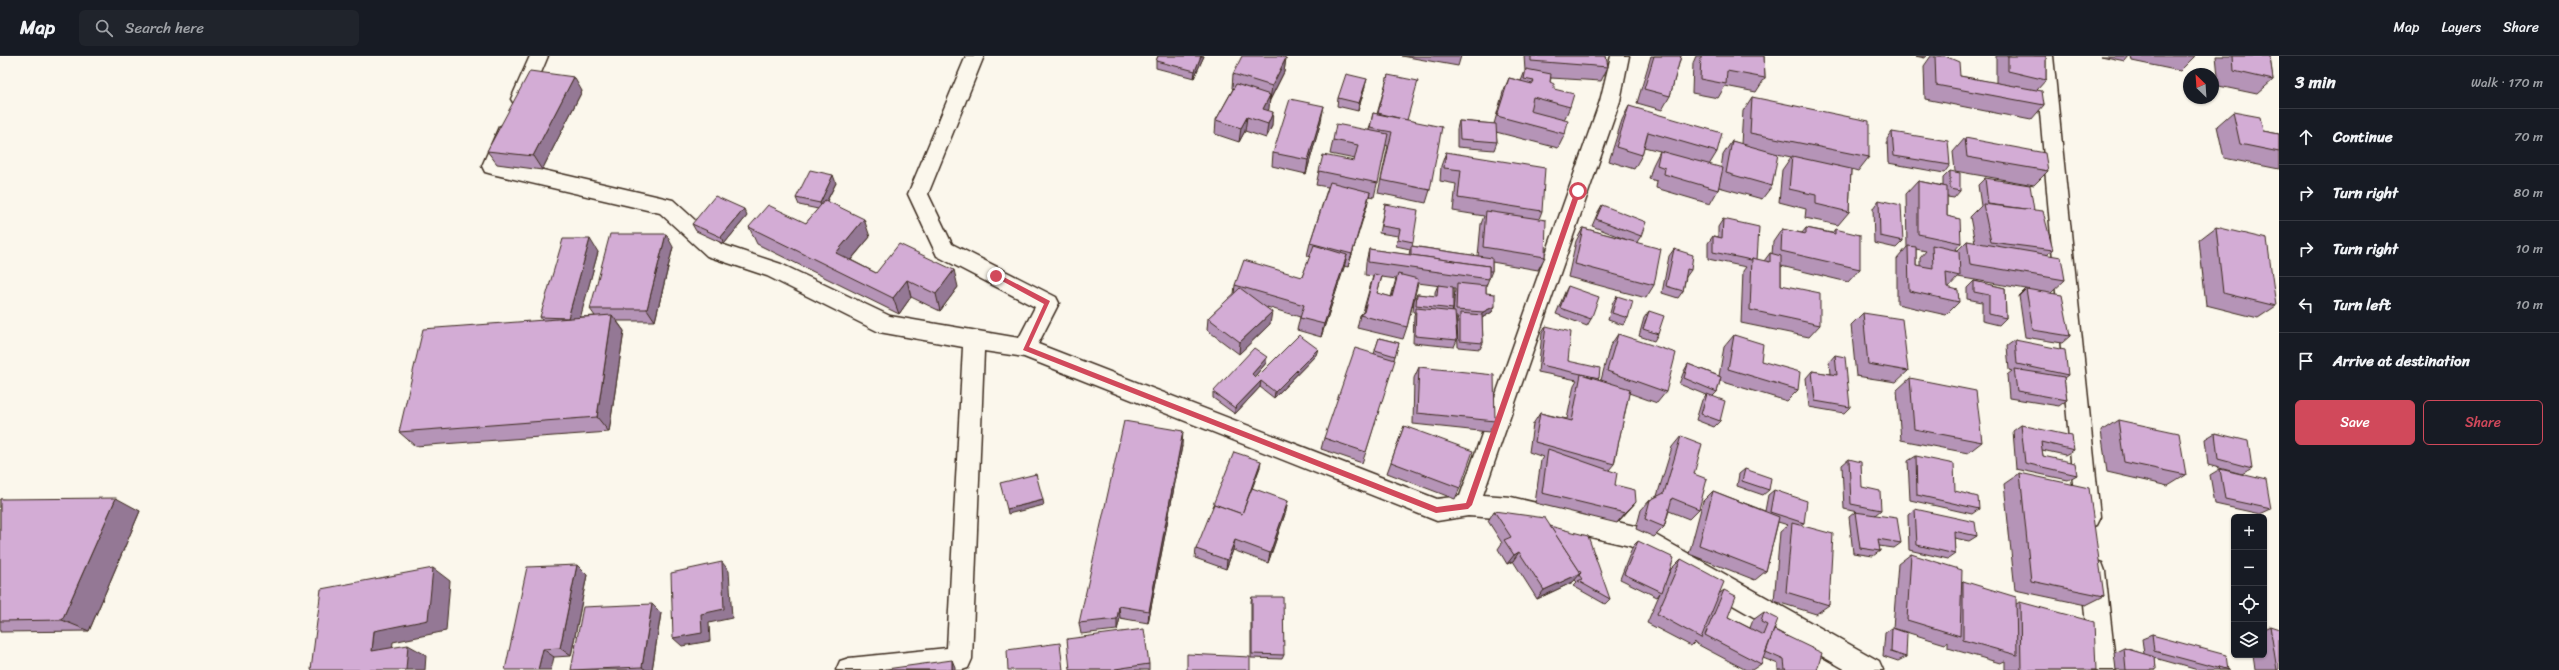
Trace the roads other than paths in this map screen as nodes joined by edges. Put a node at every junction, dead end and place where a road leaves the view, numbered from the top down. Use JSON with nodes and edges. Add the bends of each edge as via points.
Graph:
{"nodes":[{"id":1,"x":539,"y":56,"type":"edge"},
{"id":2,"x":975,"y":56,"type":"edge"},
{"id":3,"x":1620,"y":56,"type":"edge"},
{"id":4,"x":2044,"y":56,"type":"edge"},
{"id":5,"x":974,"y":339,"type":"junction"},
{"id":6,"x":1025,"y":348,"type":"junction"},
{"id":7,"x":1468,"y":505,"type":"junction"},
{"id":8,"x":849,"y":670,"type":"edge"},
{"id":9,"x":1870,"y":670,"type":"edge"},
{"id":10,"x":2103,"y":670,"type":"edge"}],
"edges":[{"from":1,"to":5,"type":"street","via":[[492,166],[666,206],[714,250],[774,270],[887,325]]},
{"from":2,"to":6,"type":"street","via":[[918,194],[944,250],[1048,303]]},
{"from":3,"to":7,"type":"street","via":[[1610,101]]},
{"from":4,"to":10,"type":"street"},
{"from":5,"to":6,"type":"street"},
{"from":5,"to":8,"type":"street","via":[[959,659]]},
{"from":6,"to":7,"type":"street","via":[[1436,510]]},
{"from":7,"to":9,"type":"street","via":[[1511,508],[1635,536]]}]}
